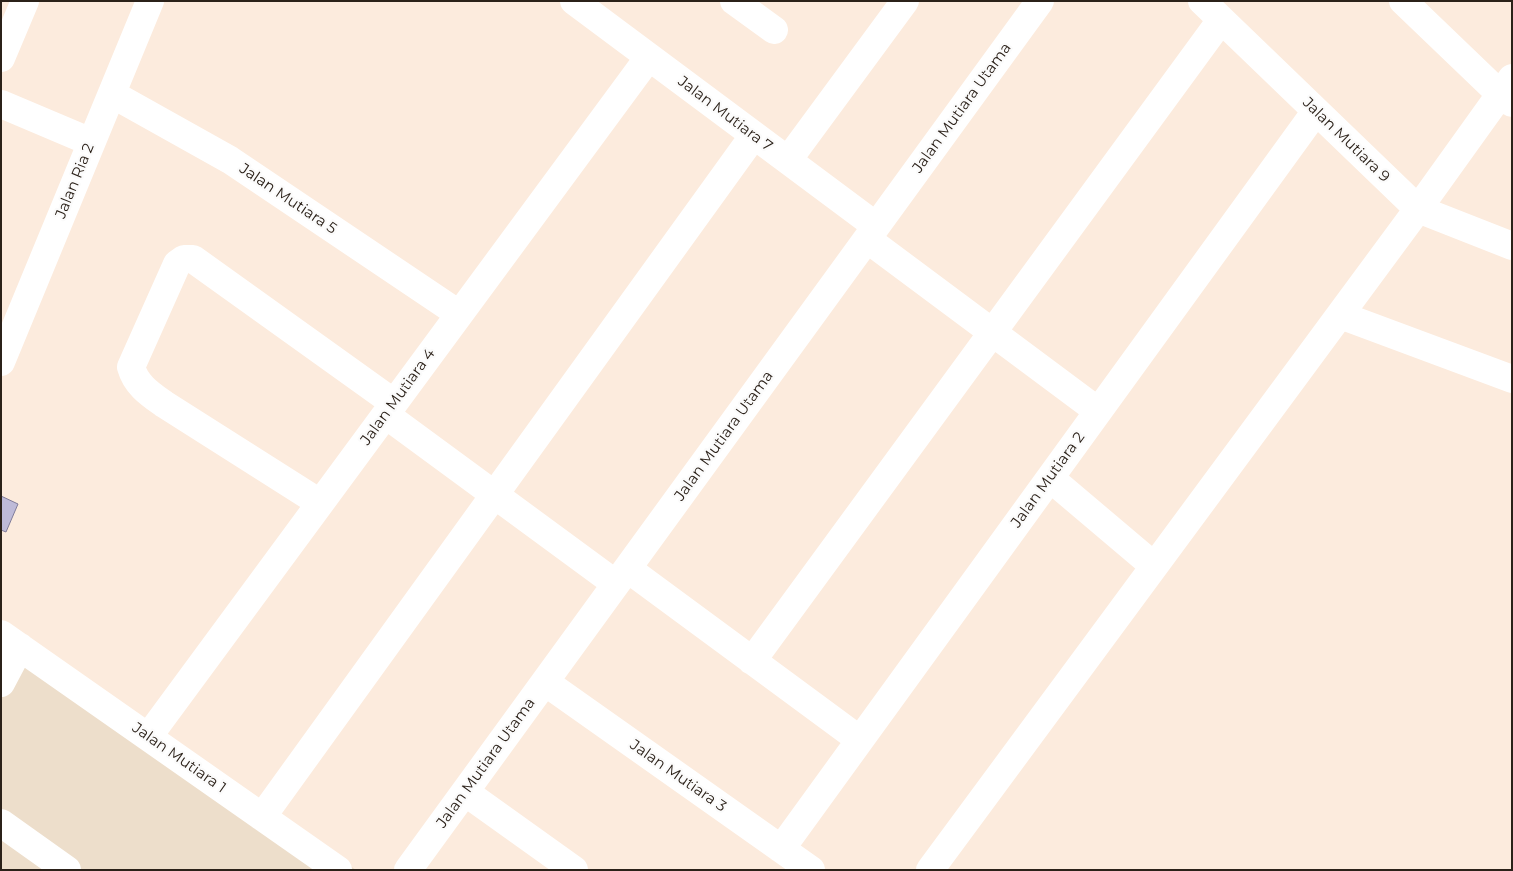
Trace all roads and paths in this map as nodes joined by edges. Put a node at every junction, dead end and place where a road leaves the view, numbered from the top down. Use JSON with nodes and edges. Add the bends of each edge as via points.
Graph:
{"nodes":[{"id":1,"x":24,"y":1,"type":"edge"},
{"id":2,"x":150,"y":1,"type":"edge"},
{"id":3,"x":734,"y":1,"type":"edge"},
{"id":4,"x":905,"y":1,"type":"edge"},
{"id":5,"x":1040,"y":1,"type":"edge"},
{"id":6,"x":1202,"y":1,"type":"edge"},
{"id":7,"x":1404,"y":1,"type":"edge"},
{"id":8,"x":587,"y":5,"type":"edge"},
{"id":9,"x":1221,"y":20,"type":"junction"},
{"id":10,"x":774,"y":30,"type":"dead end"},
{"id":11,"x":649,"y":57,"type":"junction"},
{"id":12,"x":1,"y":58,"type":"edge"},
{"id":13,"x":1508,"y":92,"type":"edge"},
{"id":14,"x":112,"y":94,"type":"junction"},
{"id":15,"x":1,"y":104,"type":"edge"},
{"id":16,"x":1316,"y":111,"type":"junction"},
{"id":17,"x":754,"y":135,"type":"junction"},
{"id":18,"x":91,"y":142,"type":"junction"},
{"id":19,"x":788,"y":160,"type":"junction"},
{"id":20,"x":1418,"y":209,"type":"junction"},
{"id":21,"x":872,"y":232,"type":"junction"},
{"id":22,"x":1512,"y":246,"type":"edge"},
{"id":23,"x":459,"y":314,"type":"junction"},
{"id":24,"x":1340,"y":315,"type":"junction"},
{"id":25,"x":992,"y":333,"type":"junction"},
{"id":26,"x":1,"y":362,"type":"edge"},
{"id":27,"x":1512,"y":380,"type":"edge"},
{"id":28,"x":390,"y":409,"type":"junction"},
{"id":29,"x":1098,"y":411,"type":"junction"},
{"id":30,"x":1050,"y":478,"type":"junction"},
{"id":31,"x":494,"y":495,"type":"junction"},
{"id":32,"x":320,"y":503,"type":"junction"},
{"id":33,"x":1154,"y":566,"type":"junction"},
{"id":34,"x":622,"y":576,"type":"junction"},
{"id":35,"x":10,"y":641,"type":"edge"},
{"id":36,"x":752,"y":660,"type":"junction"},
{"id":37,"x":1,"y":682,"type":"edge"},
{"id":38,"x":545,"y":682,"type":"junction"},
{"id":39,"x":148,"y":737,"type":"junction"},
{"id":40,"x":860,"y":740,"type":"junction"},
{"id":41,"x":465,"y":792,"type":"junction"},
{"id":42,"x":262,"y":817,"type":"junction"},
{"id":43,"x":1,"y":822,"type":"edge"},
{"id":44,"x":781,"y":848,"type":"junction"},
{"id":45,"x":67,"y":870,"type":"edge"},
{"id":46,"x":338,"y":870,"type":"edge"},
{"id":47,"x":408,"y":870,"type":"edge"},
{"id":48,"x":574,"y":870,"type":"edge"},
{"id":49,"x":811,"y":870,"type":"edge"},
{"id":50,"x":930,"y":870,"type":"edge"}],
"edges":[{"from":1,"to":12,"type":"street"},
{"from":2,"to":14,"type":"street","name":"Jalan Ria 2"},
{"from":3,"to":10,"type":"street"},
{"from":4,"to":19,"type":"street"},
{"from":5,"to":21,"type":"street","name":"Jalan Mutiara Utama"},
{"from":6,"to":9,"type":"street","name":"Jalan Mutiara 9"},
{"from":7,"to":13,"type":"street"},
{"from":8,"to":11,"type":"street","name":"Jalan Mutiara 7"},
{"from":9,"to":16,"type":"street","name":"Jalan Mutiara 9"},
{"from":9,"to":25,"type":"street"},
{"from":11,"to":17,"type":"street","name":"Jalan Mutiara 7"},
{"from":11,"to":23,"type":"street","name":"Jalan Mutiara 4"},
{"from":13,"to":20,"type":"street"},
{"from":14,"to":18,"type":"street","name":"Jalan Ria 2"},
{"from":14,"to":23,"type":"street","name":"Jalan Mutiara 5","via":[[230,160]]},
{"from":15,"to":18,"type":"street"},
{"from":16,"to":20,"type":"street","name":"Jalan Mutiara 9"},
{"from":16,"to":29,"type":"street","name":"Jalan Mutiara 2"},
{"from":17,"to":19,"type":"street","name":"Jalan Mutiara 7"},
{"from":17,"to":31,"type":"street"},
{"from":18,"to":26,"type":"street","name":"Jalan Ria 2"},
{"from":19,"to":21,"type":"street","name":"Jalan Mutiara 7"},
{"from":20,"to":22,"type":"street","name":"Jalan Mutiara 9"},
{"from":20,"to":24,"type":"street"},
{"from":21,"to":25,"type":"street","name":"Jalan Mutiara 7"},
{"from":21,"to":34,"type":"street","name":"Jalan Mutiara Utama"},
{"from":23,"to":28,"type":"street","name":"Jalan Mutiara 4"},
{"from":24,"to":27,"type":"street"},
{"from":24,"to":33,"type":"street"},
{"from":25,"to":29,"type":"street","name":"Jalan Mutiara 7"},
{"from":25,"to":36,"type":"street"},
{"from":28,"to":31,"type":"street"},
{"from":28,"to":32,"type":"street","name":"Jalan Mutiara 4"},
{"from":28,"to":32,"type":"street","via":[[193,259],[184,259],[178,264],[131,367],[133,376],[143,389]]},
{"from":29,"to":30,"type":"street","name":"Jalan Mutiara 2"},
{"from":30,"to":33,"type":"street"},
{"from":30,"to":40,"type":"street","name":"Jalan Mutiara 2"},
{"from":31,"to":34,"type":"street"},
{"from":31,"to":42,"type":"street"},
{"from":32,"to":39,"type":"street","name":"Jalan Mutiara 4"},
{"from":33,"to":50,"type":"street"},
{"from":34,"to":36,"type":"street"},
{"from":34,"to":38,"type":"street","name":"Jalan Mutiara Utama"},
{"from":35,"to":37,"type":"street"},
{"from":35,"to":39,"type":"street","name":"Jalan Mutiara 1"},
{"from":36,"to":40,"type":"street"},
{"from":38,"to":41,"type":"street","name":"Jalan Mutiara Utama"},
{"from":38,"to":44,"type":"street","name":"Jalan Mutiara 3"},
{"from":39,"to":42,"type":"street","name":"Jalan Mutiara 1"},
{"from":40,"to":44,"type":"street","name":"Jalan Mutiara 2"},
{"from":41,"to":47,"type":"street","name":"Jalan Mutiara Utama"},
{"from":41,"to":48,"type":"street"},
{"from":42,"to":46,"type":"street","name":"Jalan Mutiara 1"},
{"from":43,"to":45,"type":"street"},
{"from":44,"to":49,"type":"street","name":"Jalan Mutiara 3"}]}
